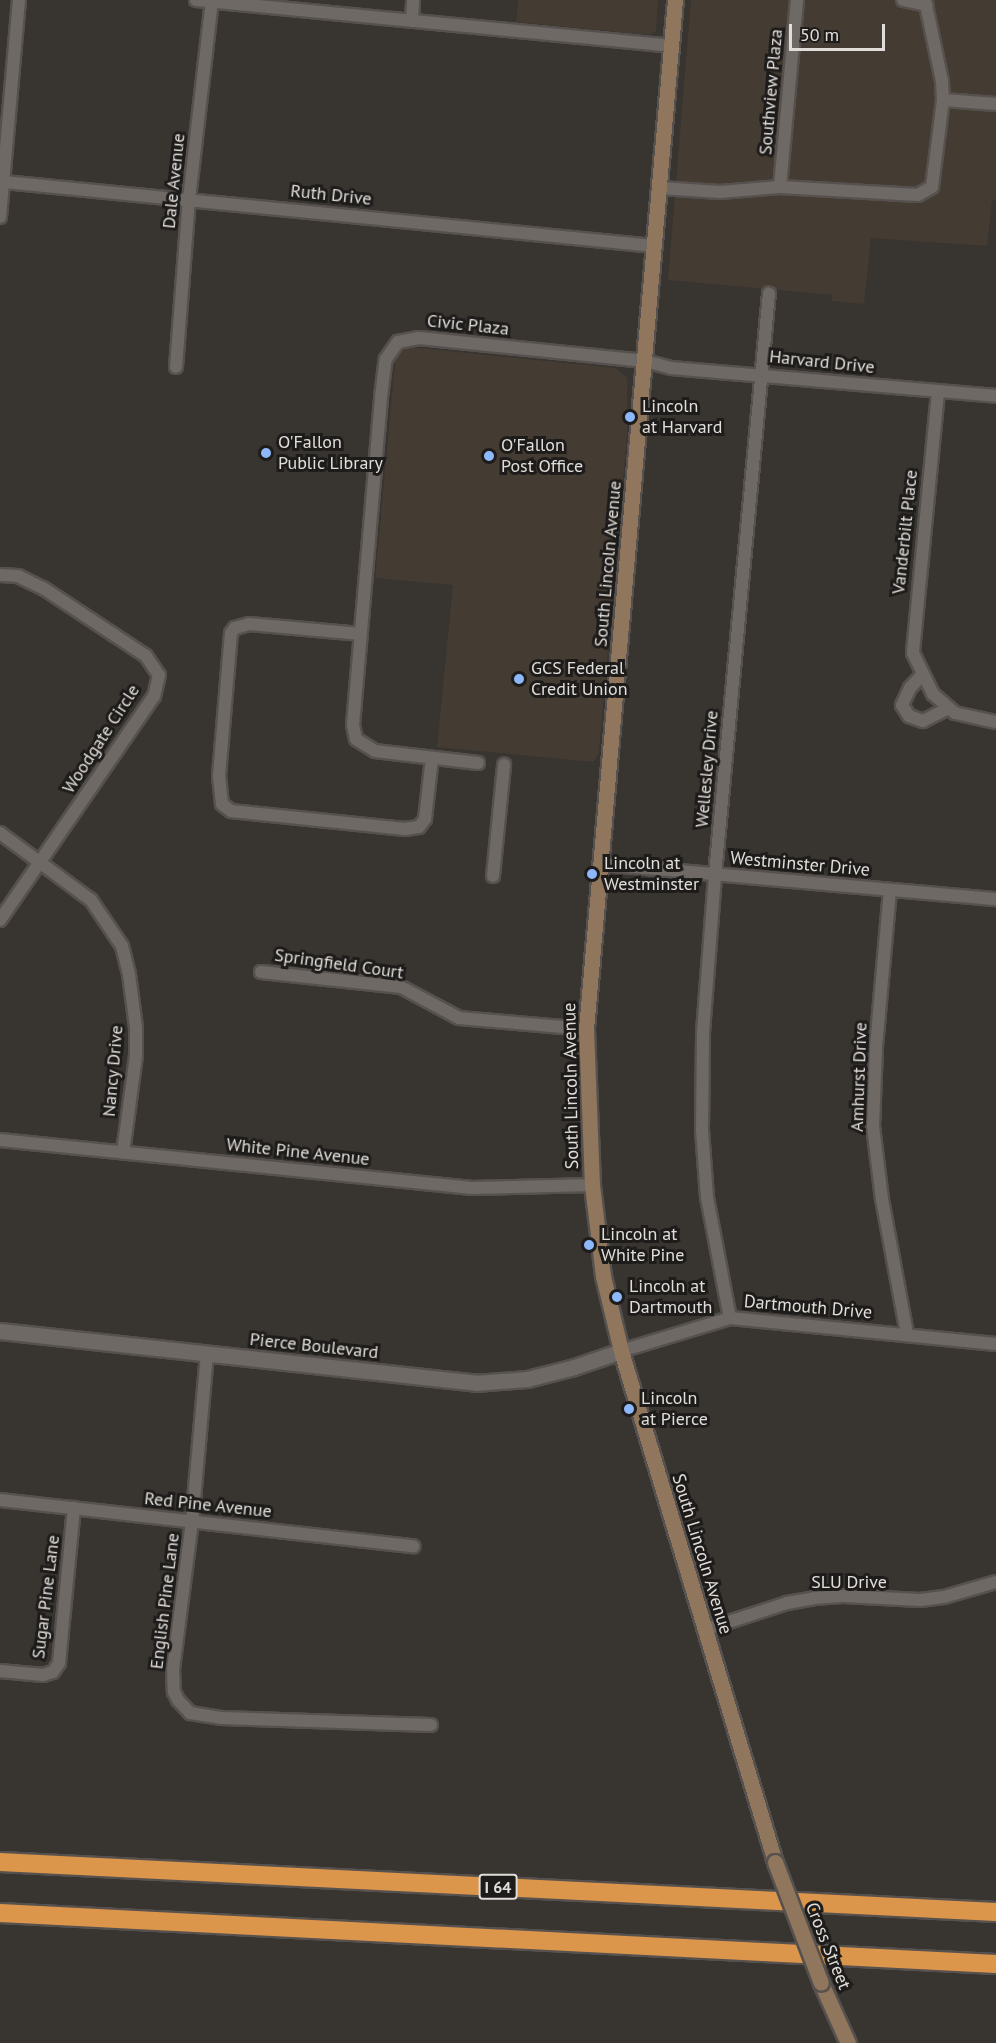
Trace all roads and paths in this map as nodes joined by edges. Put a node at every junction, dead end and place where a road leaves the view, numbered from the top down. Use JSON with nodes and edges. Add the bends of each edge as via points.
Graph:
{"nodes":[{"id":1,"x":19,"y":0,"type":"edge"},
{"id":2,"x":196,"y":0,"type":"edge"},
{"id":3,"x":413,"y":0,"type":"edge"},
{"id":4,"x":675,"y":0,"type":"edge"},
{"id":5,"x":797,"y":0,"type":"edge"},
{"id":6,"x":903,"y":0,"type":"edge"},
{"id":7,"x":212,"y":1,"type":"edge"},
{"id":8,"x":926,"y":3,"type":"edge"},
{"id":9,"x":412,"y":21,"type":"junction"},
{"id":10,"x":671,"y":46,"type":"junction"},
{"id":11,"x":5,"y":89,"type":"edge"},
{"id":12,"x":943,"y":100,"type":"junction"},
{"id":13,"x":996,"y":104,"type":"edge"},
{"id":14,"x":4,"y":182,"type":"junction"},
{"id":15,"x":780,"y":187,"type":"junction"},
{"id":16,"x":660,"y":188,"type":"junction"},
{"id":17,"x":189,"y":199,"type":"junction"},
{"id":18,"x":0,"y":217,"type":"edge"},
{"id":19,"x":654,"y":246,"type":"junction"},
{"id":20,"x":769,"y":293,"type":"dead end"},
{"id":21,"x":645,"y":361,"type":"junction"},
{"id":22,"x":176,"y":367,"type":"dead end"},
{"id":23,"x":762,"y":375,"type":"junction"},
{"id":24,"x":938,"y":392,"type":"junction"},
{"id":25,"x":996,"y":396,"type":"edge"},
{"id":26,"x":0,"y":575,"type":"edge"},
{"id":27,"x":361,"y":634,"type":"junction"},
{"id":28,"x":922,"y":674,"type":"junction"},
{"id":29,"x":950,"y":708,"type":"junction"},
{"id":30,"x":996,"y":722,"type":"edge"},
{"id":31,"x":432,"y":758,"type":"junction"},
{"id":32,"x":478,"y":763,"type":"dead end"},
{"id":33,"x":504,"y":765,"type":"dead end"},
{"id":34,"x":0,"y":833,"type":"edge"},
{"id":35,"x":40,"y":862,"type":"junction"},
{"id":36,"x":601,"y":864,"type":"junction"},
{"id":37,"x":715,"y":875,"type":"junction"},
{"id":38,"x":493,"y":876,"type":"dead end"},
{"id":39,"x":890,"y":890,"type":"junction"},
{"id":40,"x":996,"y":899,"type":"edge"},
{"id":41,"x":0,"y":920,"type":"edge"},
{"id":42,"x":261,"y":972,"type":"dead end"},
{"id":43,"x":586,"y":1029,"type":"junction"},
{"id":44,"x":0,"y":1140,"type":"edge"},
{"id":45,"x":123,"y":1152,"type":"junction"},
{"id":46,"x":592,"y":1185,"type":"junction"},
{"id":47,"x":730,"y":1318,"type":"junction"},
{"id":48,"x":0,"y":1331,"type":"edge"},
{"id":49,"x":908,"y":1334,"type":"junction"},
{"id":50,"x":996,"y":1344,"type":"edge"},
{"id":51,"x":621,"y":1351,"type":"junction"},
{"id":52,"x":207,"y":1354,"type":"junction"},
{"id":53,"x":0,"y":1500,"type":"edge"},
{"id":54,"x":74,"y":1508,"type":"junction"},
{"id":55,"x":192,"y":1521,"type":"junction"},
{"id":56,"x":413,"y":1546,"type":"dead end"},
{"id":57,"x":996,"y":1582,"type":"edge"},
{"id":58,"x":704,"y":1630,"type":"junction"},
{"id":59,"x":0,"y":1671,"type":"edge"},
{"id":60,"x":431,"y":1725,"type":"dead end"},
{"id":61,"x":0,"y":1862,"type":"edge"},
{"id":62,"x":775,"y":1862,"type":"joint"},
{"id":63,"x":996,"y":1912,"type":"edge"},
{"id":64,"x":0,"y":1913,"type":"edge"},
{"id":65,"x":915,"y":1961,"type":"junction"},
{"id":66,"x":996,"y":1964,"type":"edge"},
{"id":67,"x":996,"y":1975,"type":"edge"},
{"id":68,"x":848,"y":2043,"type":"edge"}],
"edges":[{"from":1,"to":11,"type":"street"},
{"from":2,"to":7,"type":"street"},
{"from":3,"to":9,"type":"street"},
{"from":4,"to":10,"type":"main road","name":"South Lincoln Avenue"},
{"from":5,"to":15,"type":"street","name":"Southview Plaza"},
{"from":6,"to":8,"type":"street"},
{"from":7,"to":9,"type":"street"},
{"from":7,"to":17,"type":"street","name":"Dale Avenue"},
{"from":8,"to":12,"type":"street"},
{"from":9,"to":10,"type":"street"},
{"from":10,"to":16,"type":"main road","name":"South Lincoln Avenue"},
{"from":11,"to":14,"type":"street"},
{"from":12,"to":13,"type":"street"},
{"from":12,"to":15,"type":"street","via":[[932,187],[918,195]]},
{"from":14,"to":17,"type":"street","name":"Ruth Drive"},
{"from":14,"to":18,"type":"street"},
{"from":15,"to":16,"type":"street","via":[[720,192]]},
{"from":16,"to":19,"type":"main road","name":"South Lincoln Avenue"},
{"from":17,"to":19,"type":"street","name":"Ruth Drive"},
{"from":17,"to":22,"type":"street","name":"Dale Avenue"},
{"from":19,"to":21,"type":"main road","name":"South Lincoln Avenue"},
{"from":20,"to":23,"type":"street","name":"Wellesley Drive"},
{"from":21,"to":23,"type":"street","name":"Harvard Drive","via":[[671,368]]},
{"from":21,"to":27,"type":"street","name":"Civic Plaza","via":[[419,338],[398,342],[391,349],[384,371]]},
{"from":21,"to":36,"type":"main road","name":"South Lincoln Avenue"},
{"from":23,"to":24,"type":"street","name":"Harvard Drive"},
{"from":23,"to":37,"type":"street","name":"Wellesley Drive"},
{"from":24,"to":25,"type":"street","name":"Harvard Drive"},
{"from":24,"to":28,"type":"street","name":"Vanderbilt Place","via":[[913,637],[913,652]]},
{"from":26,"to":35,"type":"street","name":"Woodgate Circle","via":[[18,576],[43,588],[146,656],[159,675],[154,696]]},
{"from":27,"to":31,"type":"street","via":[[353,725],[356,739],[375,751]]},
{"from":27,"to":31,"type":"street","via":[[249,624],[234,628],[219,776],[222,804],[231,811],[405,829],[419,827],[425,819]]},
{"from":28,"to":29,"type":"street","name":"Vanderbilt Place","via":[[933,694]]},
{"from":28,"to":29,"type":"street","via":[[902,705],[909,716],[923,721]]},
{"from":29,"to":30,"type":"street","name":"Vanderbilt Place"},
{"from":31,"to":32,"type":"street"},
{"from":33,"to":38,"type":"street"},
{"from":34,"to":35,"type":"street","name":"Nancy Drive"},
{"from":35,"to":41,"type":"street","name":"Woodgate Circle"},
{"from":35,"to":45,"type":"street","name":"Nancy Drive","via":[[90,900],[122,946],[136,1028]]},
{"from":36,"to":37,"type":"street","name":"Westminster Drive"},
{"from":36,"to":43,"type":"main road","name":"South Lincoln Avenue"},
{"from":37,"to":39,"type":"street","name":"Westminster Drive"},
{"from":37,"to":47,"type":"street","name":"Wellesley Drive","via":[[702,1130],[707,1197]]},
{"from":39,"to":40,"type":"street","name":"Westminster Drive"},
{"from":39,"to":49,"type":"street","name":"Amhurst Drive","via":[[873,1126],[882,1199]]},
{"from":42,"to":43,"type":"street","name":"Springfield Court","via":[[401,987],[459,1018]]},
{"from":43,"to":46,"type":"main road","name":"South Lincoln Avenue"},
{"from":44,"to":45,"type":"street","name":"White Pine Avenue"},
{"from":45,"to":46,"type":"street","name":"White Pine Avenue","via":[[470,1188]]},
{"from":46,"to":51,"type":"main road","name":"South Lincoln Avenue","via":[[603,1276]]},
{"from":47,"to":49,"type":"street","name":"Dartmouth Drive"},
{"from":47,"to":51,"type":"street","name":"Dartmouth Drive"},
{"from":48,"to":52,"type":"street","name":"Pierce Boulevard"},
{"from":49,"to":50,"type":"street","name":"Dartmouth Drive"},
{"from":51,"to":52,"type":"street","name":"Pierce Boulevard","via":[[527,1378],[476,1383]]},
{"from":51,"to":58,"type":"main road","name":"South Lincoln Avenue"},
{"from":52,"to":55,"type":"street","name":"English Pine Lane"},
{"from":53,"to":54,"type":"street","name":"Red Pine Avenue"},
{"from":54,"to":55,"type":"street","name":"Red Pine Avenue"},
{"from":54,"to":59,"type":"street","name":"Sugar Pine Lane","via":[[59,1663],[43,1675]]},
{"from":55,"to":56,"type":"street","name":"Red Pine Avenue"},
{"from":55,"to":60,"type":"street","name":"English Pine Lane","via":[[173,1669],[174,1692],[183,1709],[222,1718]]},
{"from":57,"to":58,"type":"street","name":"SLU Drive","via":[[920,1600],[814,1598]]},
{"from":58,"to":62,"type":"main road","name":"South Lincoln Avenue"},
{"from":61,"to":63,"type":"highway","number":"I 64"},
{"from":62,"to":68,"type":"main road","name":"Cross Street","bridge":true},
{"from":64,"to":65,"type":"highway"},
{"from":65,"to":66,"type":"highway"},
{"from":65,"to":67,"type":"highway"}]}
